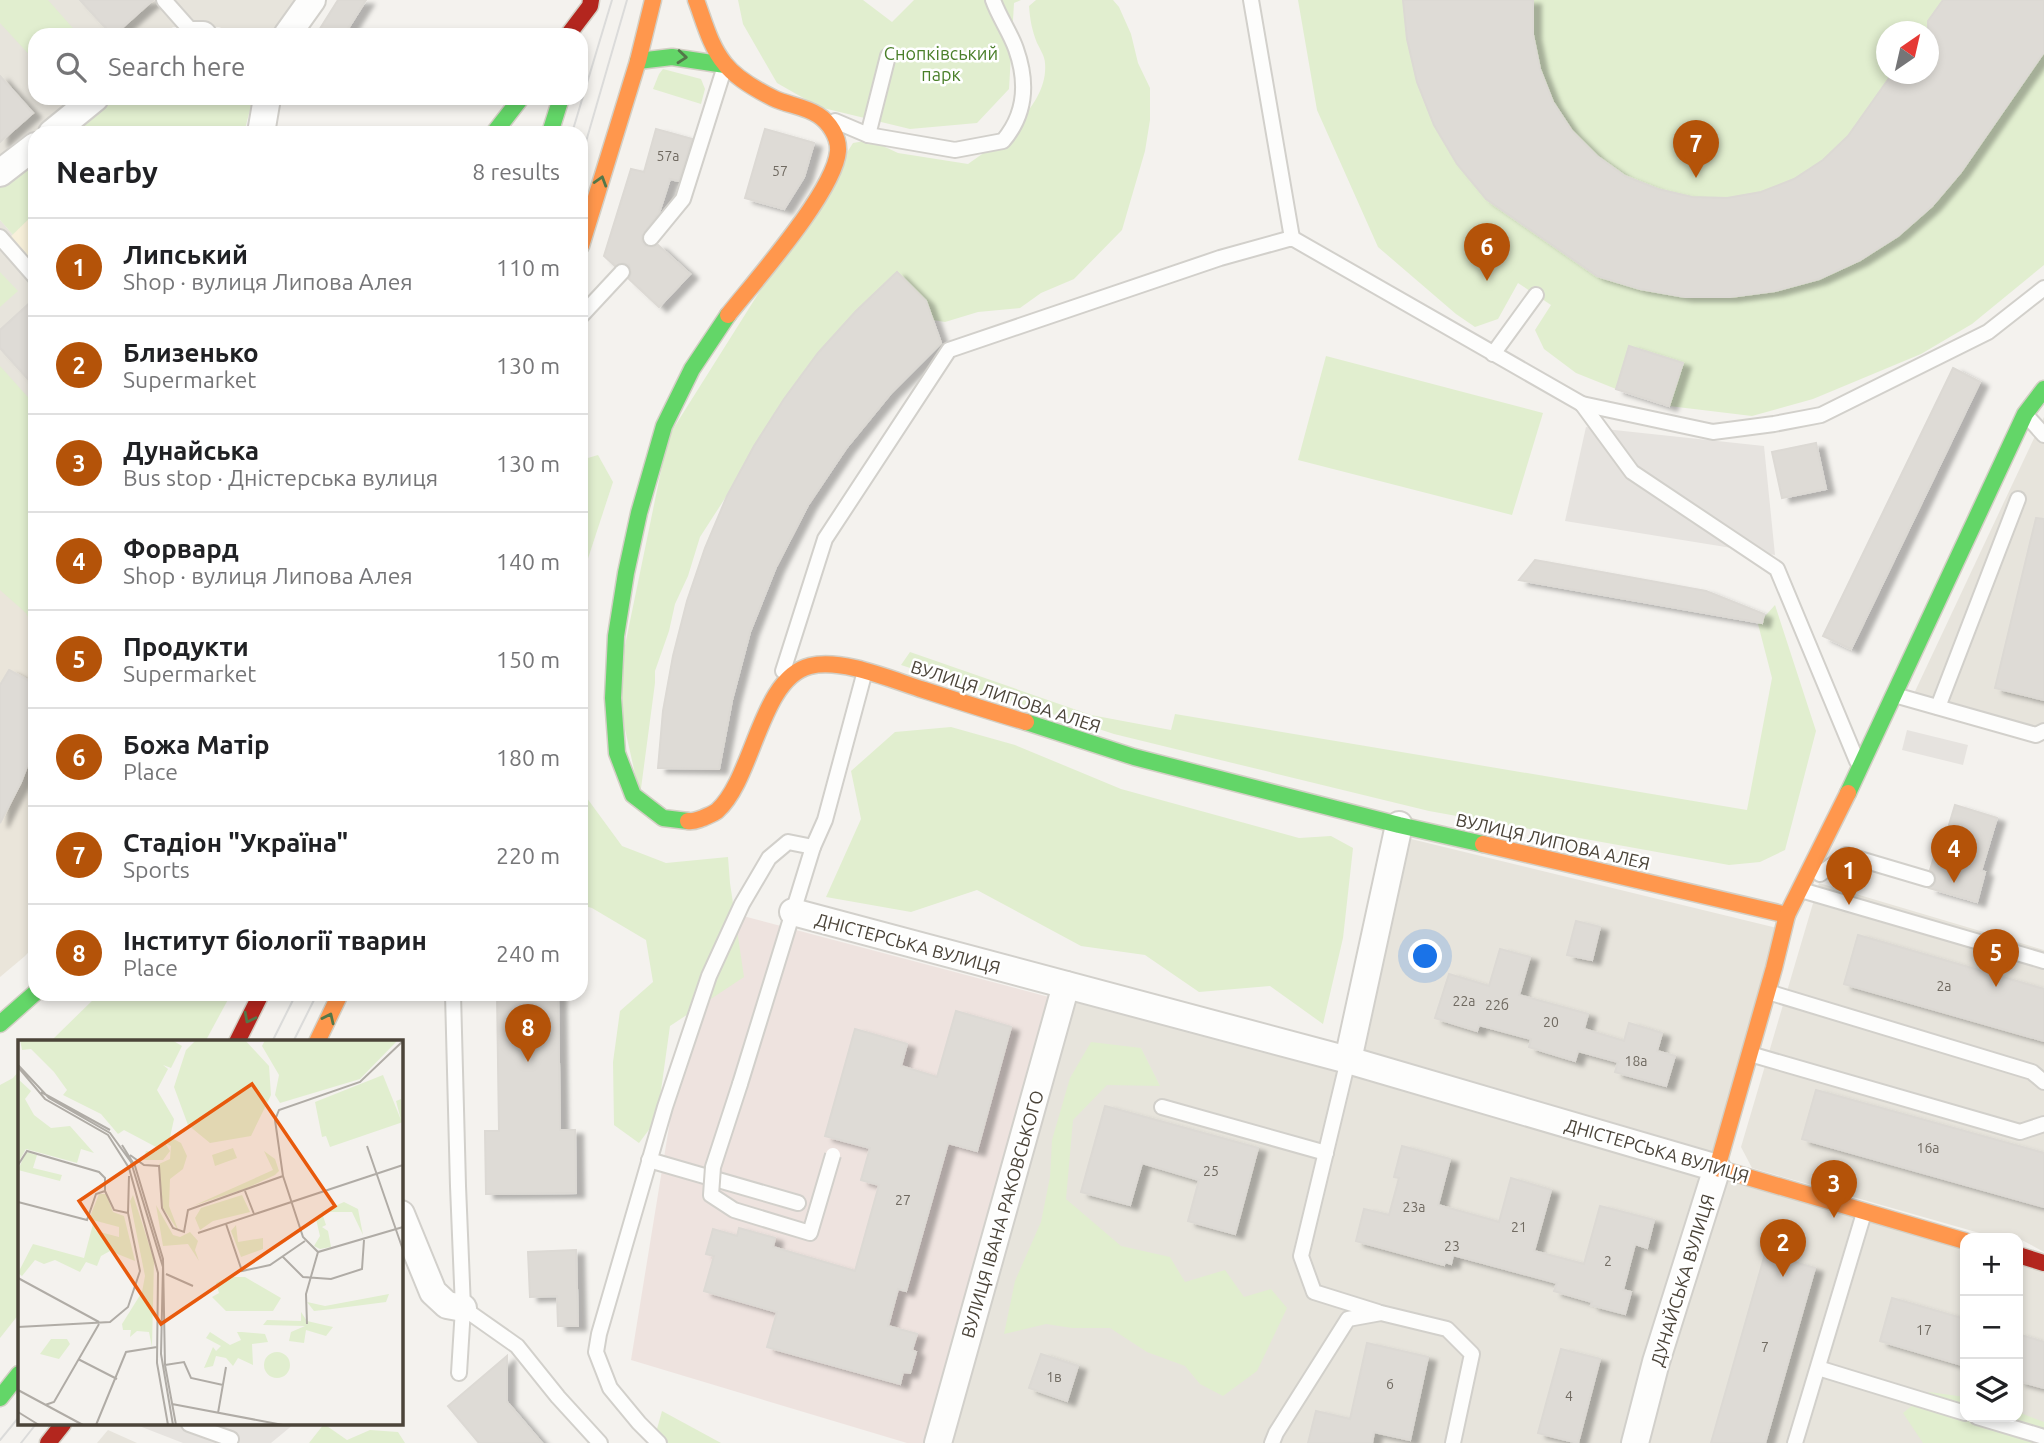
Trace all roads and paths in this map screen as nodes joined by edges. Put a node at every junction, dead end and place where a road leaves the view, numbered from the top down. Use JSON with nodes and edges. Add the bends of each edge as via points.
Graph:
{"nodes":[{"id":1,"x":164,"y":0,"type":"edge"},
{"id":2,"x":312,"y":0,"type":"edge"},
{"id":3,"x":653,"y":0,"type":"edge"},
{"id":4,"x":696,"y":0,"type":"edge"},
{"id":5,"x":993,"y":0,"type":"edge"},
{"id":6,"x":1251,"y":0,"type":"edge"},
{"id":7,"x":591,"y":3,"type":"edge"},
{"id":8,"x":187,"y":28,"type":"edge"},
{"id":9,"x":292,"y":28,"type":"edge"},
{"id":10,"x":573,"y":28,"type":"edge"},
{"id":11,"x":583,"y":28,"type":"edge"},
{"id":12,"x":888,"y":56,"type":"dead end"},
{"id":13,"x":638,"y":61,"type":"junction"},
{"id":14,"x":726,"y":65,"type":"junction"},
{"id":15,"x":86,"y":105,"type":"edge"},
{"id":16,"x":266,"y":105,"type":"edge"},
{"id":17,"x":516,"y":105,"type":"edge"},
{"id":18,"x":559,"y":105,"type":"edge"},
{"id":19,"x":818,"y":114,"type":"junction"},
{"id":20,"x":61,"y":126,"type":"edge"},
{"id":21,"x":262,"y":126,"type":"edge"},
{"id":22,"x":499,"y":126,"type":"edge"},
{"id":23,"x":552,"y":126,"type":"edge"},
{"id":24,"x":868,"y":135,"type":"junction"},
{"id":25,"x":28,"y":151,"type":"edge"},
{"id":26,"x":0,"y":173,"type":"edge"},
{"id":27,"x":588,"y":223,"type":"edge"},
{"id":28,"x":0,"y":237,"type":"edge"},
{"id":29,"x":651,"y":238,"type":"dead end"},
{"id":30,"x":1292,"y":238,"type":"junction"},
{"id":31,"x":28,"y":269,"type":"edge"},
{"id":32,"x":622,"y":272,"type":"dead end"},
{"id":33,"x":2044,"y":288,"type":"edge"},
{"id":34,"x":1535,"y":295,"type":"dead end"},
{"id":35,"x":588,"y":308,"type":"edge"},
{"id":36,"x":1493,"y":354,"type":"junction"},
{"id":37,"x":2044,"y":389,"type":"edge"},
{"id":38,"x":1582,"y":404,"type":"junction"},
{"id":39,"x":2025,"y":414,"type":"junction"},
{"id":40,"x":2044,"y":435,"type":"edge"},
{"id":41,"x":2018,"y":499,"type":"dead end"},
{"id":42,"x":865,"y":671,"type":"junction"},
{"id":43,"x":777,"y":691,"type":"junction"},
{"id":44,"x":1895,"y":695,"type":"junction"},
{"id":45,"x":1938,"y":708,"type":"junction"},
{"id":46,"x":2044,"y":730,"type":"edge"},
{"id":47,"x":1861,"y":768,"type":"junction"},
{"id":48,"x":1399,"y":825,"type":"junction"},
{"id":49,"x":813,"y":847,"type":"junction"},
{"id":50,"x":1927,"y":879,"type":"dead end"},
{"id":51,"x":1800,"y":890,"type":"junction"},
{"id":52,"x":793,"y":912,"type":"junction"},
{"id":53,"x":1787,"y":915,"type":"junction"},
{"id":54,"x":2044,"y":961,"type":"edge"},
{"id":55,"x":1066,"y":985,"type":"junction"},
{"id":56,"x":1766,"y":992,"type":"junction"},
{"id":57,"x":28,"y":999,"type":"edge"},
{"id":58,"x":258,"y":1001,"type":"edge"},
{"id":59,"x":337,"y":1001,"type":"edge"},
{"id":60,"x":453,"y":1001,"type":"edge"},
{"id":61,"x":0,"y":1024,"type":"edge"},
{"id":62,"x":238,"y":1040,"type":"edge"},
{"id":63,"x":318,"y":1040,"type":"edge"},
{"id":64,"x":1749,"y":1054,"type":"junction"},
{"id":65,"x":1348,"y":1060,"type":"junction"},
{"id":66,"x":2044,"y":1082,"type":"edge"},
{"id":67,"x":1162,"y":1107,"type":"dead end"},
{"id":68,"x":2044,"y":1124,"type":"edge"},
{"id":69,"x":1326,"y":1153,"type":"junction"},
{"id":70,"x":833,"y":1155,"type":"dead end"},
{"id":71,"x":649,"y":1160,"type":"junction"},
{"id":72,"x":1717,"y":1167,"type":"junction"},
{"id":73,"x":798,"y":1203,"type":"dead end"},
{"id":74,"x":1864,"y":1212,"type":"junction"},
{"id":75,"x":402,"y":1215,"type":"edge"},
{"id":76,"x":1960,"y":1240,"type":"edge"},
{"id":77,"x":2023,"y":1257,"type":"edge"},
{"id":78,"x":2044,"y":1263,"type":"edge"},
{"id":79,"x":463,"y":1308,"type":"junction"},
{"id":80,"x":1381,"y":1313,"type":"junction"},
{"id":81,"x":1818,"y":1368,"type":"junction"},
{"id":82,"x":459,"y":1373,"type":"dead end"},
{"id":83,"x":18,"y":1375,"type":"edge"},
{"id":84,"x":0,"y":1398,"type":"edge"},
{"id":85,"x":1960,"y":1411,"type":"edge"},
{"id":86,"x":1994,"y":1422,"type":"edge"},
{"id":87,"x":62,"y":1426,"type":"edge"},
{"id":88,"x":195,"y":1426,"type":"edge"},
{"id":89,"x":2044,"y":1437,"type":"edge"},
{"id":90,"x":231,"y":1439,"type":"dead end"},
{"id":91,"x":48,"y":1443,"type":"edge"},
{"id":92,"x":600,"y":1443,"type":"edge"},
{"id":93,"x":659,"y":1443,"type":"edge"},
{"id":94,"x":938,"y":1443,"type":"edge"},
{"id":95,"x":1272,"y":1443,"type":"edge"},
{"id":96,"x":1453,"y":1443,"type":"edge"},
{"id":97,"x":1634,"y":1443,"type":"edge"},
{"id":98,"x":1795,"y":1443,"type":"edge"}],
"edges":[{"from":1,"to":8,"type":"lane"},
{"from":2,"to":9,"type":"street"},
{"from":3,"to":13,"type":"street"},
{"from":4,"to":14,"type":"street"},
{"from":5,"to":24,"type":"lane","via":[[1016,50],[1024,85],[1021,110],[1003,141],[955,149]]},
{"from":6,"to":30,"type":"lane"},
{"from":7,"to":10,"type":"street"},
{"from":7,"to":11,"type":"street"},
{"from":12,"to":24,"type":"lane"},
{"from":13,"to":14,"type":"street","one_way":true,"via":[[682,55]]},
{"from":27,"to":13,"type":"street","one_way":true},
{"from":14,"to":19,"type":"street","via":[[771,98]]},
{"from":14,"to":29,"type":"lane","via":[[683,198]]},
{"from":15,"to":20,"type":"street"},
{"from":16,"to":21,"type":"street"},
{"from":17,"to":22,"type":"street"},
{"from":18,"to":23,"type":"street"},
{"from":19,"to":24,"type":"lane"},
{"from":19,"to":43,"type":"street","name":"ВУЛИЦЯ ЛИПОВА АЛЕЯ","via":[[836,137],[838,152],[832,173],[711,338],[688,377],[664,425],[637,515],[620,601],[612,684],[622,770],[635,797],[661,818],[682,822],[699,821],[719,810],[736,785]]},
{"from":25,"to":26,"type":"street"},
{"from":28,"to":31,"type":"lane"},
{"from":30,"to":36,"type":"lane"},
{"from":30,"to":43,"type":"lane","via":[[1220,258],[949,351],[825,538]]},
{"from":32,"to":35,"type":"lane"},
{"from":33,"to":38,"type":"lane","via":[[1988,332],[1821,415],[1713,432]]},
{"from":34,"to":36,"type":"lane"},
{"from":36,"to":38,"type":"lane"},
{"from":37,"to":39,"type":"street"},
{"from":38,"to":47,"type":"lane","via":[[1632,472],[1777,569]]},
{"from":39,"to":40,"type":"lane"},
{"from":39,"to":44,"type":"street"},
{"from":41,"to":45,"type":"lane"},
{"from":42,"to":43,"type":"street","name":"ВУЛИЦЯ ЛИПОВА АЛЕЯ","via":[[833,664],[811,666],[799,670]]},
{"from":42,"to":48,"type":"street","name":"ВУЛИЦЯ ЛИПОВА АЛЕЯ","via":[[1133,757]]},
{"from":42,"to":49,"type":"lane","name":"ДНІСТЕРСЬКА ВУЛИЦЯ","via":[[825,820]]},
{"from":44,"to":45,"type":"lane"},
{"from":44,"to":47,"type":"street"},
{"from":45,"to":46,"type":"lane","via":[[2036,735]]},
{"from":47,"to":51,"type":"street"},
{"from":48,"to":53,"type":"street","name":"ВУЛИЦЯ ЛИПОВА АЛЕЯ"},
{"from":48,"to":65,"type":"street"},
{"from":49,"to":52,"type":"lane","name":"ДНІСТЕРСЬКА ВУЛИЦЯ"},
{"from":49,"to":71,"type":"lane","via":[[788,842],[769,858],[742,904],[709,976]]},
{"from":50,"to":51,"type":"lane","via":[[1846,855]]},
{"from":51,"to":53,"type":"street"},
{"from":51,"to":54,"type":"lane"},
{"from":52,"to":55,"type":"street","name":"ДНІСТЕРСЬКА ВУЛИЦЯ"},
{"from":52,"to":70,"type":"lane","bridge":true,"via":[[713,1167],[711,1195],[734,1210],[810,1233]]},
{"from":53,"to":56,"type":"street","name":"ДУНАЙСЬКА ВУЛИЦЯ"},
{"from":55,"to":65,"type":"street","name":"ДНІСТЕРСЬКА ВУЛИЦЯ"},
{"from":55,"to":94,"type":"street","name":"ВУЛИЦЯ ІВАНА РАКОВСЬКОГО"},
{"from":56,"to":64,"type":"street","name":"ДУНАЙСЬКА ВУЛИЦЯ"},
{"from":56,"to":66,"type":"lane","via":[[2032,1072]]},
{"from":57,"to":61,"type":"street"},
{"from":58,"to":62,"type":"street","one_way":true},
{"from":63,"to":59,"type":"street","one_way":true},
{"from":60,"to":79,"type":"lane"},
{"from":64,"to":68,"type":"lane","via":[[2020,1132]]},
{"from":64,"to":72,"type":"street","name":"ДУНАЙСЬКА ВУЛИЦЯ"},
{"from":65,"to":69,"type":"lane"},
{"from":65,"to":72,"type":"street","name":"ДНІСТЕРСЬКА ВУЛИЦЯ"},
{"from":67,"to":69,"type":"lane"},
{"from":69,"to":80,"type":"lane","via":[[1301,1256],[1314,1292]]},
{"from":71,"to":73,"type":"lane"},
{"from":71,"to":93,"type":"lane","via":[[596,1352],[610,1388]]},
{"from":72,"to":74,"type":"street","name":"ДНІСТЕРСЬКА ВУЛИЦЯ"},
{"from":72,"to":97,"type":"street","name":"ДУНАЙСЬКА ВУЛИЦЯ"},
{"from":74,"to":76,"type":"street","name":"ДНІСТЕРСЬКА ВУЛИЦЯ"},
{"from":74,"to":81,"type":"lane"},
{"from":75,"to":79,"type":"street","via":[[433,1292],[447,1305]]},
{"from":77,"to":78,"type":"street"},
{"from":79,"to":82,"type":"lane"},
{"from":79,"to":92,"type":"lane","via":[[517,1346]]},
{"from":80,"to":95,"type":"lane","via":[[1348,1319]]},
{"from":80,"to":96,"type":"lane","via":[[1447,1329],[1472,1354]]},
{"from":81,"to":85,"type":"lane"},
{"from":81,"to":98,"type":"lane"},
{"from":83,"to":84,"type":"street"},
{"from":86,"to":89,"type":"lane"},
{"from":87,"to":91,"type":"street"},
{"from":88,"to":90,"type":"lane"}]}
